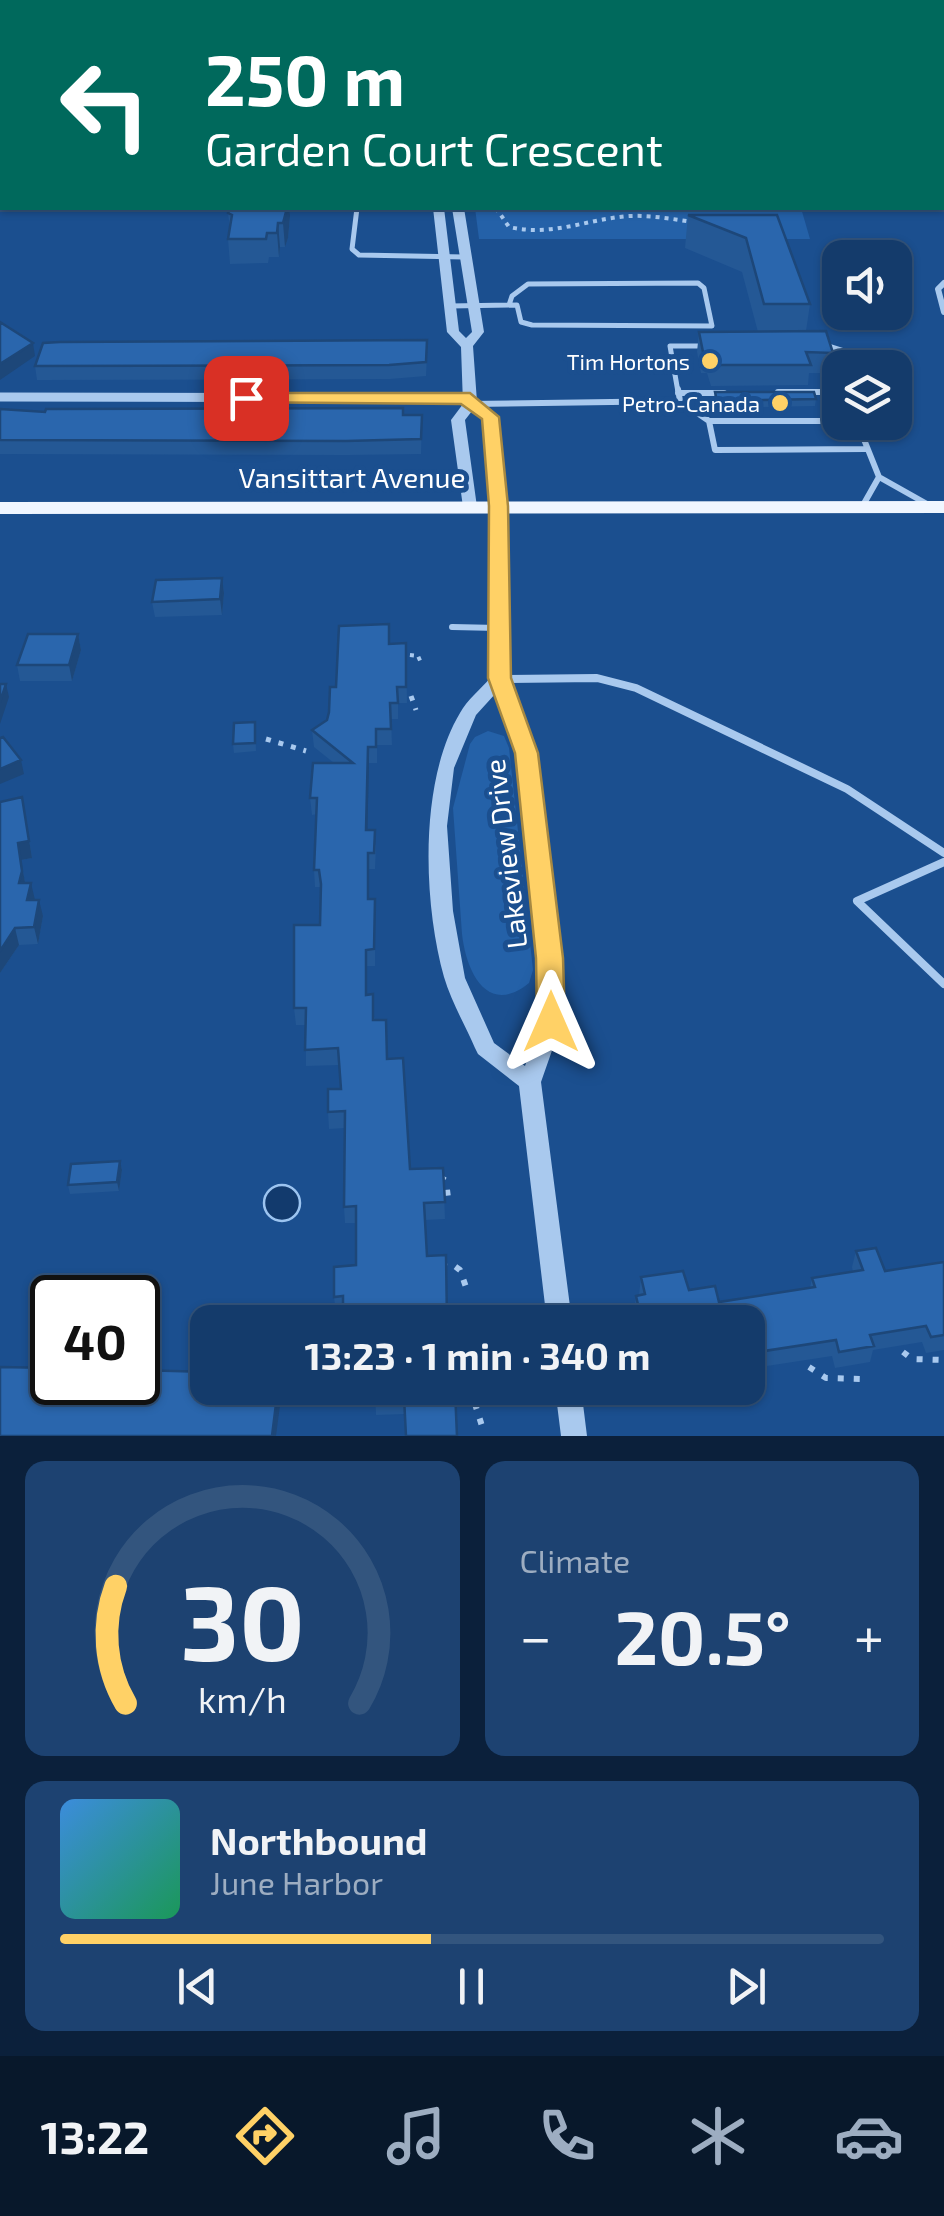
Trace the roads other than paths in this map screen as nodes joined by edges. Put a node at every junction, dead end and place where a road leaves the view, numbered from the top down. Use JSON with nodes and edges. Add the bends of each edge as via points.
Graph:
{"nodes":[{"id":1,"x":357,"y":210,"type":"edge"},
{"id":2,"x":438,"y":210,"type":"edge"},
{"id":3,"x":458,"y":210,"type":"edge"},
{"id":4,"x":443,"y":257,"type":"junction"},
{"id":5,"x":464,"y":257,"type":"junction"},
{"id":6,"x":944,"y":283,"type":"edge"},
{"id":7,"x":509,"y":305,"type":"junction"},
{"id":8,"x":450,"y":306,"type":"junction"},
{"id":9,"x":473,"y":306,"type":"junction"},
{"id":10,"x":944,"y":312,"type":"edge"},
{"id":11,"x":813,"y":345,"type":"edge"},
{"id":12,"x":467,"y":346,"type":"junction"},
{"id":13,"x":724,"y":346,"type":"edge"},
{"id":14,"x":842,"y":350,"type":"edge"},
{"id":15,"x":735,"y":393,"type":"edge"},
{"id":16,"x":763,"y":393,"type":"edge"},
{"id":17,"x":822,"y":393,"type":"edge"},
{"id":18,"x":0,"y":397,"type":"edge"},
{"id":19,"x":679,"y":397,"type":"junction"},
{"id":20,"x":470,"y":401,"type":"junction"},
{"id":21,"x":767,"y":407,"type":"edge"},
{"id":22,"x":793,"y":407,"type":"edge"},
{"id":23,"x":739,"y":408,"type":"edge"},
{"id":24,"x":742,"y":421,"type":"junction"},
{"id":25,"x":771,"y":421,"type":"junction"},
{"id":26,"x":798,"y":421,"type":"junction"},
{"id":27,"x":822,"y":421,"type":"edge"},
{"id":28,"x":708,"y":422,"type":"junction"},
{"id":29,"x":862,"y":440,"type":"edge"},
{"id":30,"x":865,"y":449,"type":"junction"},
{"id":31,"x":879,"y":477,"type":"junction"},
{"id":32,"x":470,"y":506,"type":"junction"},
{"id":33,"x":498,"y":506,"type":"junction"},
{"id":34,"x":937,"y":506,"type":"edge"},
{"id":35,"x":862,"y":507,"type":"junction"},
{"id":36,"x":0,"y":508,"type":"edge"},
{"id":37,"x":452,"y":627,"type":"dead end"},
{"id":38,"x":499,"y":628,"type":"junction"},
{"id":39,"x":500,"y":678,"type":"junction"},
{"id":40,"x":944,"y":852,"type":"edge"},
{"id":41,"x":944,"y":862,"type":"edge"},
{"id":42,"x":944,"y":984,"type":"edge"},
{"id":43,"x":530,"y":1082,"type":"junction"},
{"id":44,"x":558,"y":1305,"type":"edge"},
{"id":45,"x":570,"y":1405,"type":"edge"},
{"id":46,"x":574,"y":1436,"type":"edge"}],
"edges":[{"from":1,"to":4,"type":"lane","via":[[355,253]]},
{"from":2,"to":4,"type":"street","name":"Lakeview Drive"},
{"from":3,"to":5,"type":"street","name":"Lakeview Drive"},
{"from":4,"to":5,"type":"lane"},
{"from":4,"to":8,"type":"street","name":"Lakeview Drive"},
{"from":5,"to":9,"type":"street","name":"Lakeview Drive"},
{"from":6,"to":10,"type":"street","via":[[938,289]]},
{"from":7,"to":7,"type":"lane","via":[[517,305],[521,322],[532,325],[712,326],[698,283],[528,284]]},
{"from":7,"to":9,"type":"lane"},
{"from":8,"to":9,"type":"lane"},
{"from":8,"to":12,"type":"street","name":"Lakeview Drive","via":[[454,332]]},
{"from":9,"to":12,"type":"street","name":"Lakeview Drive","via":[[478,332]]},
{"from":11,"to":14,"type":"lane"},
{"from":12,"to":20,"type":"street","name":"Lakeview Drive"},
{"from":13,"to":19,"type":"lane","via":[[670,346]]},
{"from":15,"to":19,"type":"lane"},
{"from":16,"to":17,"type":"lane"},
{"from":18,"to":20,"type":"street"},
{"from":19,"to":20,"type":"lane"},
{"from":19,"to":28,"type":"lane"},
{"from":20,"to":32,"type":"street","name":"Lakeview Drive","via":[[458,420]]},
{"from":20,"to":33,"type":"street","name":"Lakeview Drive","via":[[490,417]]},
{"from":21,"to":25,"type":"lane"},
{"from":22,"to":26,"type":"lane"},
{"from":23,"to":24,"type":"lane"},
{"from":24,"to":25,"type":"lane"},
{"from":24,"to":28,"type":"lane"},
{"from":25,"to":26,"type":"lane"},
{"from":26,"to":27,"type":"lane"},
{"from":28,"to":30,"type":"lane","via":[[715,450]]},
{"from":29,"to":30,"type":"lane"},
{"from":30,"to":31,"type":"lane"},
{"from":31,"to":34,"type":"lane"},
{"from":31,"to":35,"type":"lane"},
{"from":32,"to":33,"type":"main road","name":"Vansittart Avenue"},
{"from":32,"to":36,"type":"main road","name":"Vansittart Avenue"},
{"from":33,"to":35,"type":"main road","name":"Vansittart Avenue"},
{"from":33,"to":38,"type":"street","name":"Lakeview Drive"},
{"from":34,"to":35,"type":"main road","name":"Vansittart Avenue"},
{"from":37,"to":38,"type":"lane"},
{"from":38,"to":39,"type":"street","name":"Lakeview Drive"},
{"from":39,"to":40,"type":"lane","via":[[597,678],[636,688],[847,790]]},
{"from":39,"to":43,"type":"street","name":"Lakeview Drive","via":[[524,738],[551,972],[551,1022]]},
{"from":39,"to":43,"type":"street","name":"Lakeview Drive","via":[[468,713],[445,768],[438,826],[443,911],[454,978],[486,1048]]},
{"from":41,"to":42,"type":"lane","via":[[856,900]]},
{"from":43,"to":44,"type":"street","name":"Lakeview Drive"},
{"from":45,"to":46,"type":"street"}]}
